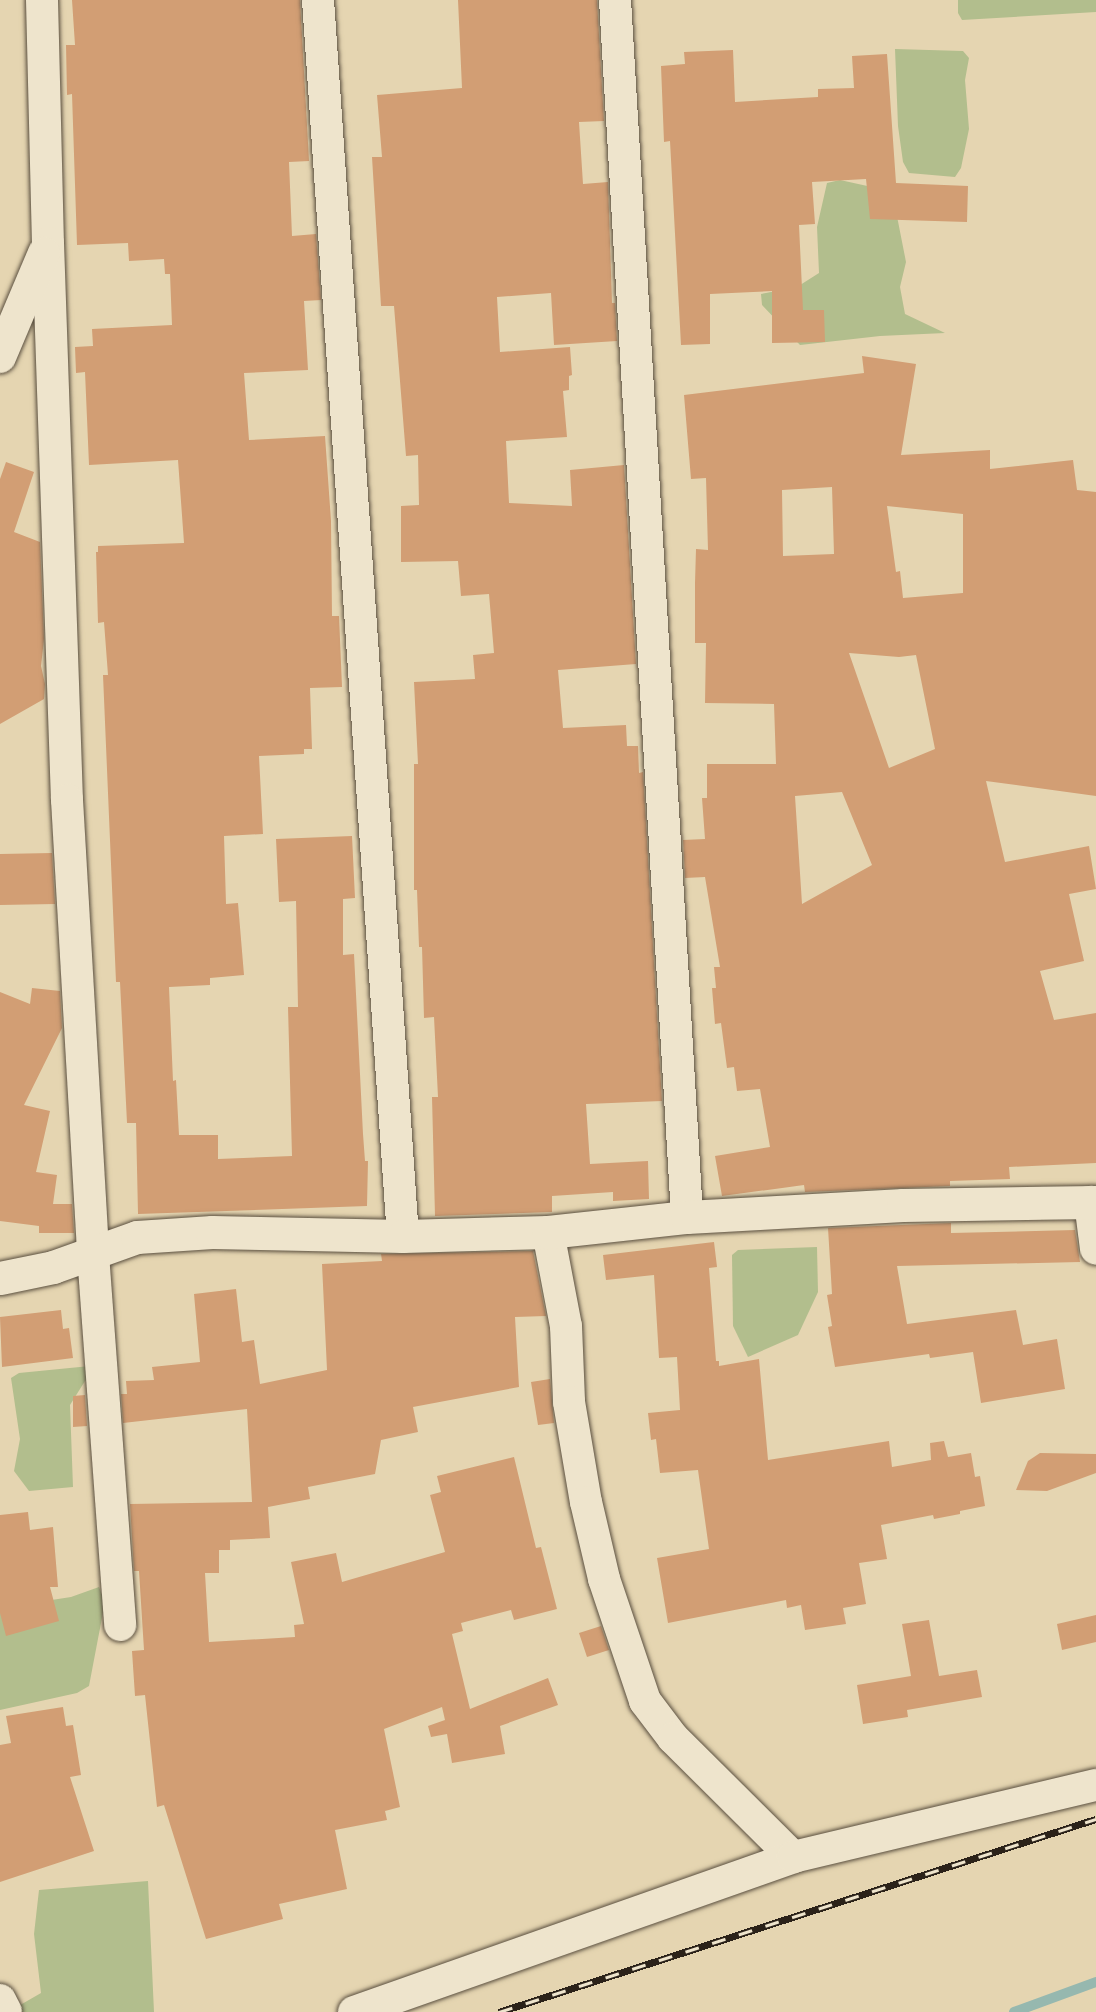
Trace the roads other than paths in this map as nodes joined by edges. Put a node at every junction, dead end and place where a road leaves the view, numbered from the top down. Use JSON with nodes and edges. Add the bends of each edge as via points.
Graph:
{"nodes":[{"id":1,"x":42,"y":0,"type":"edge"},
{"id":2,"x":318,"y":0,"type":"edge"},
{"id":3,"x":615,"y":0,"type":"edge"},
{"id":4,"x":48,"y":243,"type":"junction"},
{"id":5,"x":0,"y":357,"type":"edge"},
{"id":6,"x":1093,"y":1202,"type":"edge"},
{"id":7,"x":687,"y":1217,"type":"junction"},
{"id":8,"x":548,"y":1232,"type":"junction"},
{"id":9,"x":403,"y":1236,"type":"junction"},
{"id":10,"x":1096,"y":1249,"type":"edge"},
{"id":11,"x":93,"y":1254,"type":"junction"},
{"id":12,"x":0,"y":1278,"type":"edge"},
{"id":13,"x":120,"y":1625,"type":"dead end"},
{"id":14,"x":1096,"y":1785,"type":"edge"},
{"id":15,"x":793,"y":1857,"type":"junction"},
{"id":16,"x":0,"y":2000,"type":"edge"},
{"id":17,"x":6,"y":2012,"type":"edge"},
{"id":18,"x":354,"y":2012,"type":"edge"}],
"edges":[{"from":1,"to":4,"type":"street"},
{"from":2,"to":9,"type":"street"},
{"from":3,"to":7,"type":"street"},
{"from":4,"to":5,"type":"street"},
{"from":4,"to":11,"type":"street","via":[[68,800]]},
{"from":6,"to":7,"type":"street","via":[[903,1205]]},
{"from":6,"to":10,"type":"street"},
{"from":7,"to":8,"type":"street"},
{"from":8,"to":9,"type":"street"},
{"from":8,"to":15,"type":"street","via":[[566,1326],[570,1402],[586,1502],[604,1579],[645,1701],[673,1738]]},
{"from":9,"to":11,"type":"street","via":[[212,1232],[137,1237]]},
{"from":11,"to":12,"type":"street"},
{"from":11,"to":13,"type":"street"},
{"from":14,"to":15,"type":"street"},
{"from":15,"to":18,"type":"street"},
{"from":16,"to":17,"type":"street"}]}
